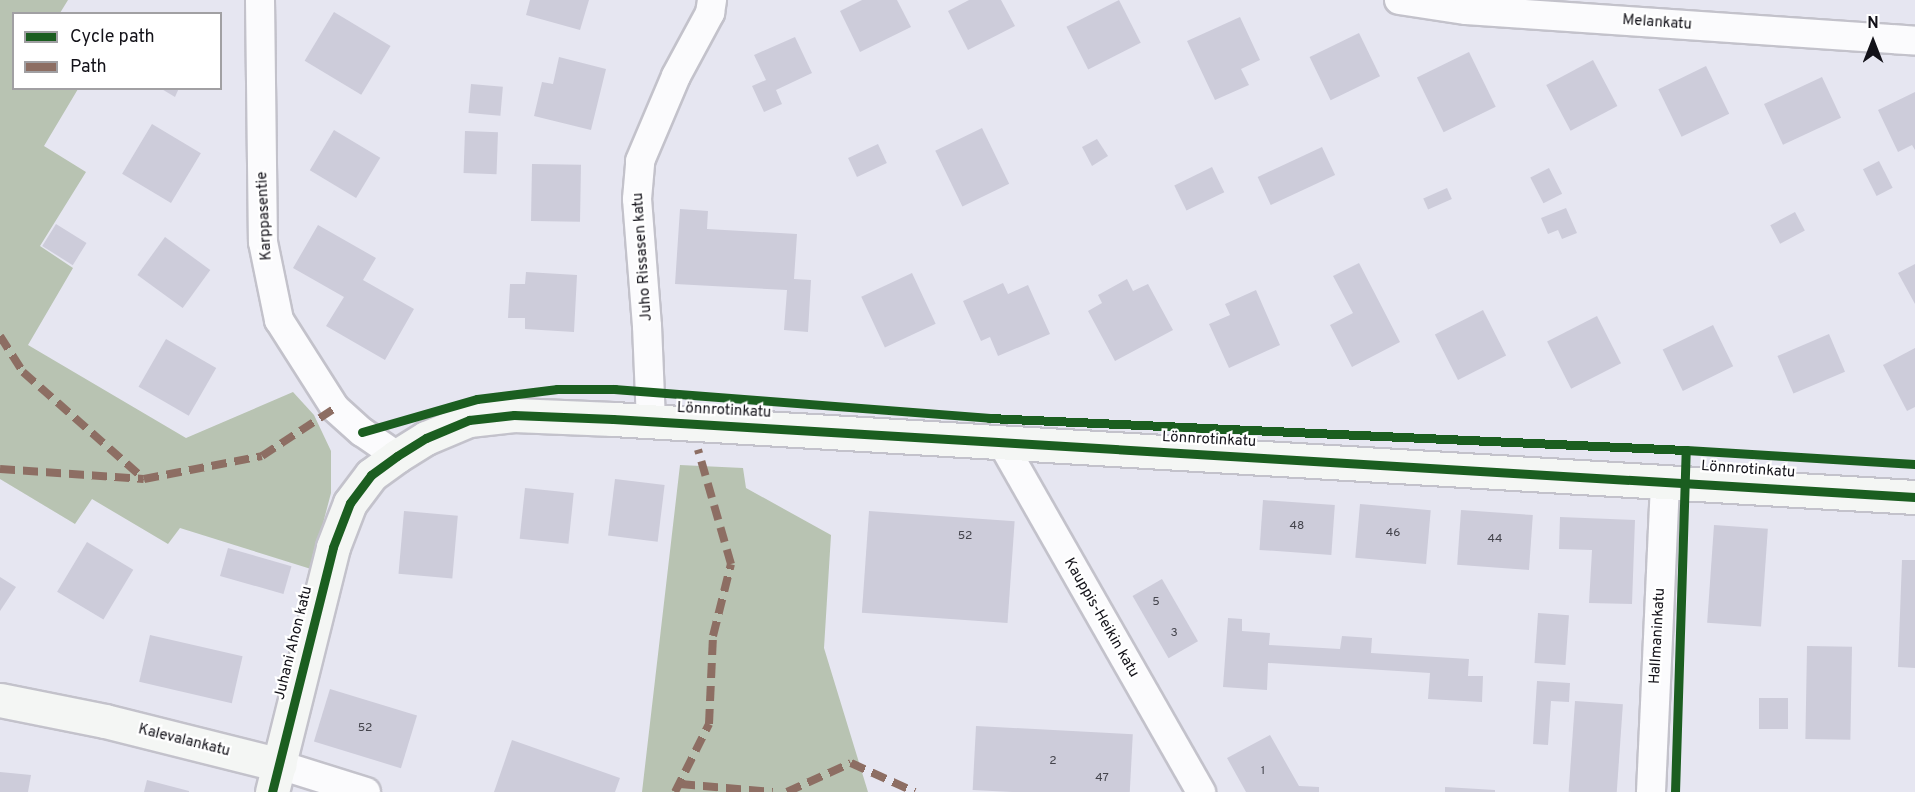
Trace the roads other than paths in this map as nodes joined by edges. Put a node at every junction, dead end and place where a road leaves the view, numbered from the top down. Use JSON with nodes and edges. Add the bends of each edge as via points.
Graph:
{"nodes":[{"id":1,"x":260,"y":0,"type":"edge"},
{"id":2,"x":735,"y":0,"type":"edge"},
{"id":3,"x":1399,"y":0,"type":"edge"},
{"id":4,"x":711,"y":6,"type":"edge"},
{"id":5,"x":1915,"y":40,"type":"edge"},
{"id":6,"x":651,"y":421,"type":"junction"},
{"id":7,"x":1002,"y":443,"type":"junction"},
{"id":8,"x":397,"y":456,"type":"junction"},
{"id":9,"x":1665,"y":480,"type":"junction"},
{"id":10,"x":1915,"y":497,"type":"edge"},
{"id":11,"x":350,"y":503,"type":"joint"},
{"id":12,"x":0,"y":700,"type":"edge"},
{"id":13,"x":276,"y":779,"type":"edge"},
{"id":14,"x":366,"y":792,"type":"edge"},
{"id":15,"x":1201,"y":792,"type":"edge"},
{"id":16,"x":1651,"y":792,"type":"edge"}],
"edges":[{"from":1,"to":8,"type":"street","name":"Karppasentie","via":[[263,242],[279,320],[335,408]]},
{"from":2,"to":4,"type":"street"},
{"from":3,"to":5,"type":"street","name":"Melankatu","via":[[1466,10]]},
{"from":4,"to":6,"type":"street","name":"Juho Rissasen katu","via":[[640,161],[637,199]]},
{"from":6,"to":7,"type":"street","name":"Lönnrotinkatu"},
{"from":6,"to":8,"type":"street","name":"Lönnrotinkatu","via":[[514,415],[469,420],[426,438]]},
{"from":7,"to":9,"type":"street","name":"Lönnrotinkatu"},
{"from":7,"to":15,"type":"street","name":"Kauppis-Heikin katu"},
{"from":8,"to":11,"type":"street","name":"Lönnrotinkatu","via":[[371,475]]},
{"from":9,"to":10,"type":"street","name":"Lönnrotinkatu"},
{"from":9,"to":16,"type":"street","name":"Hallmaninkatu"},
{"from":11,"to":13,"type":"street","name":"Juhani Ahon katu","via":[[333,547]]},
{"from":12,"to":13,"type":"street","name":"Kalevalankatu","via":[[105,721]]},
{"from":13,"to":14,"type":"street","name":"Kalevalankatu"}]}
